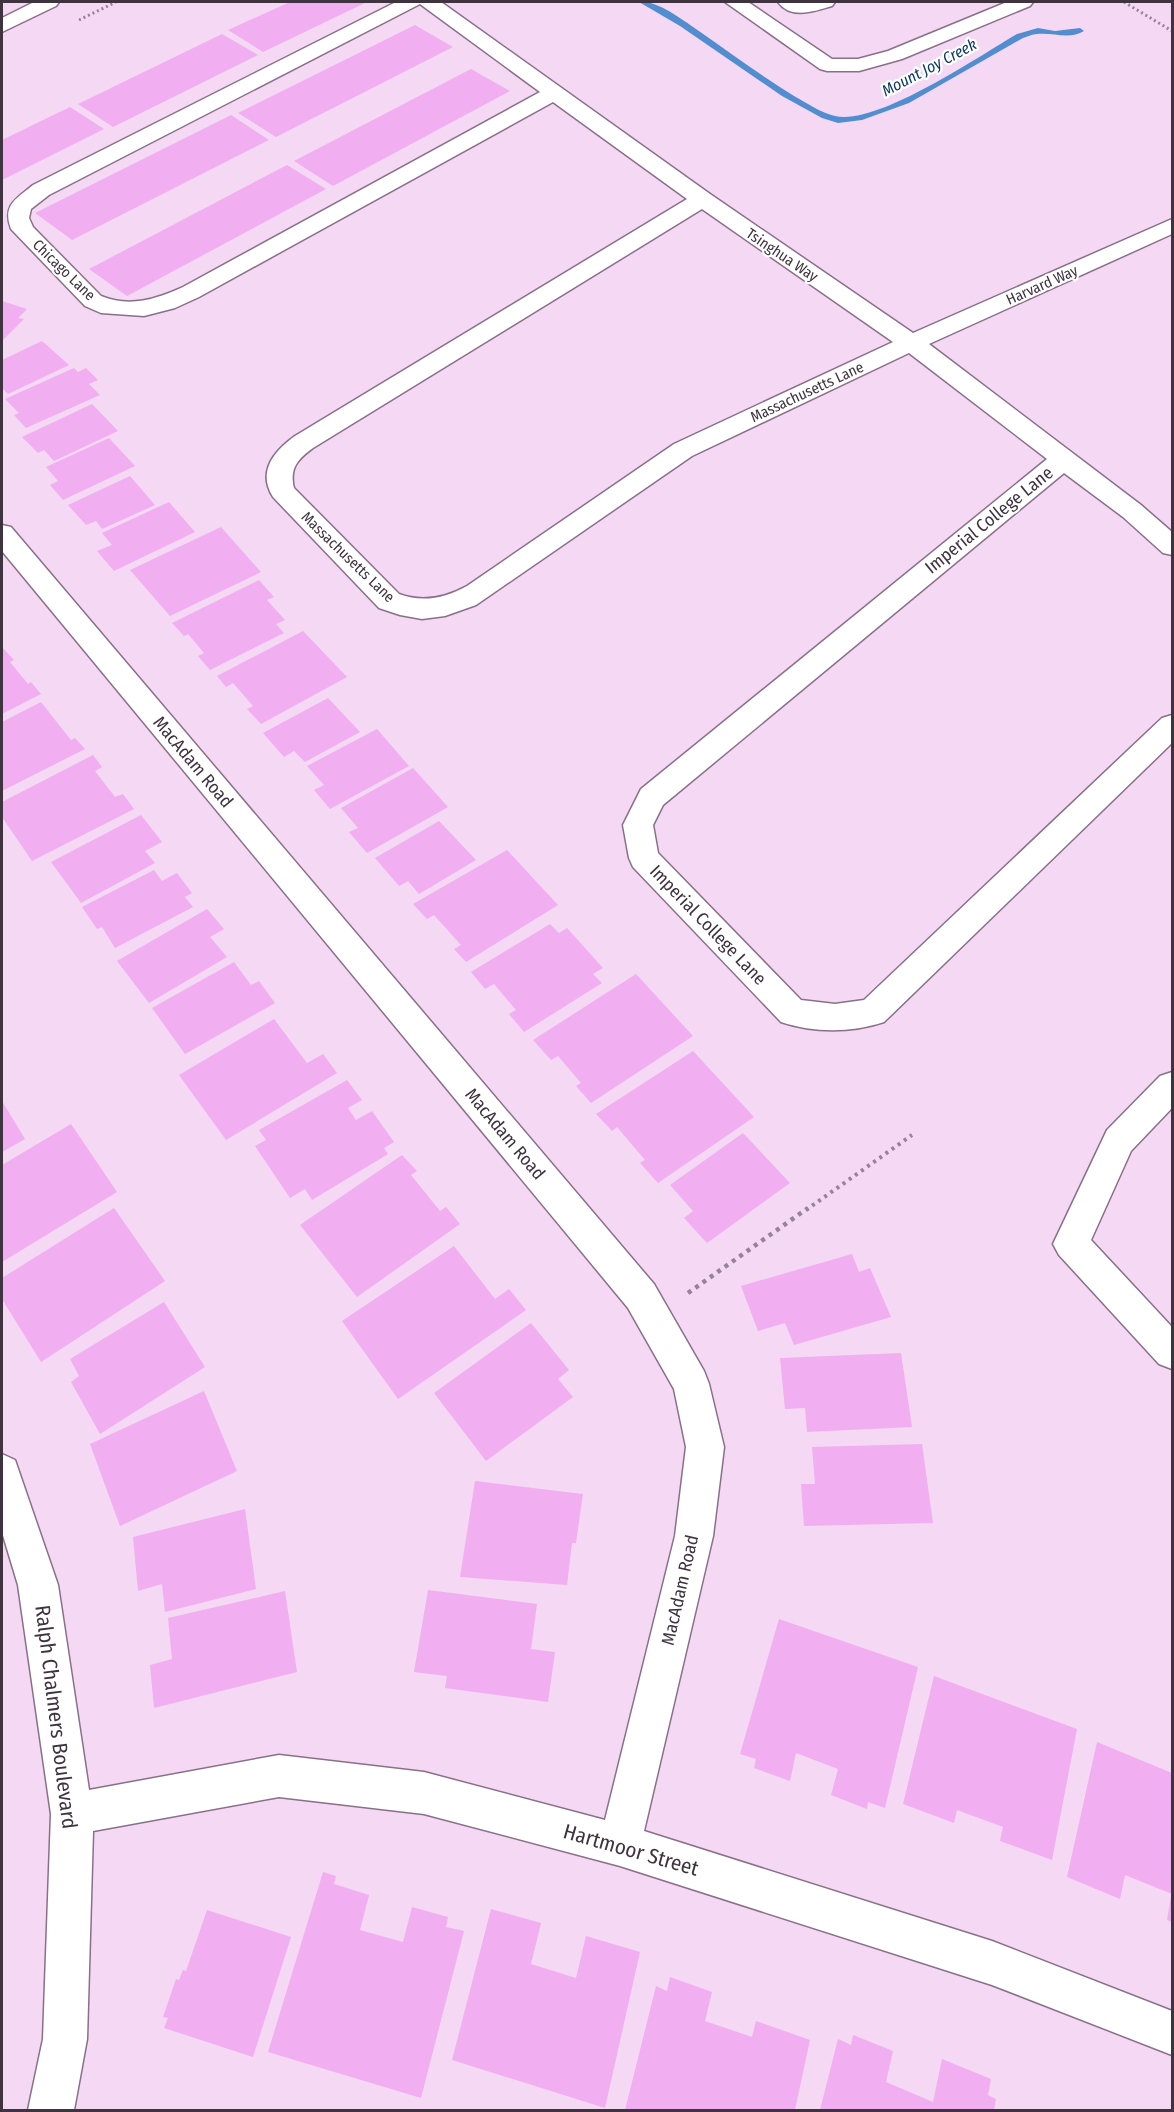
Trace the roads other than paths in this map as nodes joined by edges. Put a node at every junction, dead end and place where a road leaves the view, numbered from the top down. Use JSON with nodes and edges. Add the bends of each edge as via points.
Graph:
{"nodes":[{"id":1,"x":49,"y":2,"type":"edge"},
{"id":2,"x":411,"y":2,"type":"edge"},
{"id":3,"x":429,"y":2,"type":"edge"},
{"id":4,"x":735,"y":2,"type":"edge"},
{"id":5,"x":788,"y":2,"type":"edge"},
{"id":6,"x":825,"y":2,"type":"edge"},
{"id":7,"x":1023,"y":2,"type":"edge"},
{"id":8,"x":2,"y":26,"type":"edge"},
{"id":9,"x":555,"y":92,"type":"junction"},
{"id":10,"x":702,"y":200,"type":"junction"},
{"id":11,"x":1173,"y":226,"type":"edge"},
{"id":12,"x":912,"y":344,"type":"junction"},
{"id":13,"x":1062,"y":460,"type":"junction"},
{"id":14,"x":2,"y":534,"type":"edge"},
{"id":15,"x":1173,"y":546,"type":"edge"},
{"id":16,"x":1173,"y":726,"type":"edge"},
{"id":17,"x":1173,"y":1086,"type":"edge"},
{"id":18,"x":1173,"y":1352,"type":"edge"},
{"id":19,"x":2,"y":1473,"type":"edge"},
{"id":20,"x":72,"y":1814,"type":"junction"},
{"id":21,"x":620,"y":1845,"type":"junction"},
{"id":22,"x":1173,"y":2032,"type":"edge"},
{"id":23,"x":51,"y":2110,"type":"edge"}],
"edges":[{"from":1,"to":8,"type":"street"},
{"from":2,"to":9,"type":"street","name":"Chicago Lane","via":[[41,190],[20,207],[22,229],[93,301],[109,308],[144,309],[191,292]]},
{"from":3,"to":9,"type":"street","name":"Tsinghua Way"},
{"from":4,"to":7,"type":"street","via":[[827,65],[859,65],[895,55]]},
{"from":5,"to":6,"type":"street","via":[[803,8]]},
{"from":9,"to":10,"type":"street","name":"Tsinghua Way"},
{"from":10,"to":12,"type":"street","name":"Tsinghua Way"},
{"from":10,"to":12,"type":"street","name":"Massachusetts Lane","via":[[304,442],[283,460],[278,480],[282,491],[388,601],[404,608],[441,607],[477,594],[683,450]]},
{"from":11,"to":12,"type":"street","name":"Harvard Way"},
{"from":12,"to":13,"type":"street","name":"Tsinghua Way"},
{"from":13,"to":15,"type":"street","name":"Tsinghua Way"},
{"from":13,"to":16,"type":"street","name":"Imperial College Lane","via":[[652,797],[638,825],[644,858],[792,1012],[835,1018],[873,1012]]},
{"from":14,"to":21,"type":"street","name":"MacAdam Road","via":[[634,1287],[691,1384],[705,1447],[694,1536]]},
{"from":17,"to":18,"type":"street","via":[[1119,1141],[1071,1244]]},
{"from":19,"to":20,"type":"street","name":"Ralph Chalmers Boulevard","via":[[38,1585]]},
{"from":20,"to":21,"type":"street","name":"Hartmoor Street","via":[[279,1776],[424,1792]]},
{"from":20,"to":23,"type":"street","name":"Ralph Chalmers Boulevard","via":[[65,2038]]},
{"from":21,"to":22,"type":"street","name":"Hartmoor Street","via":[[992,1963]]}]}
